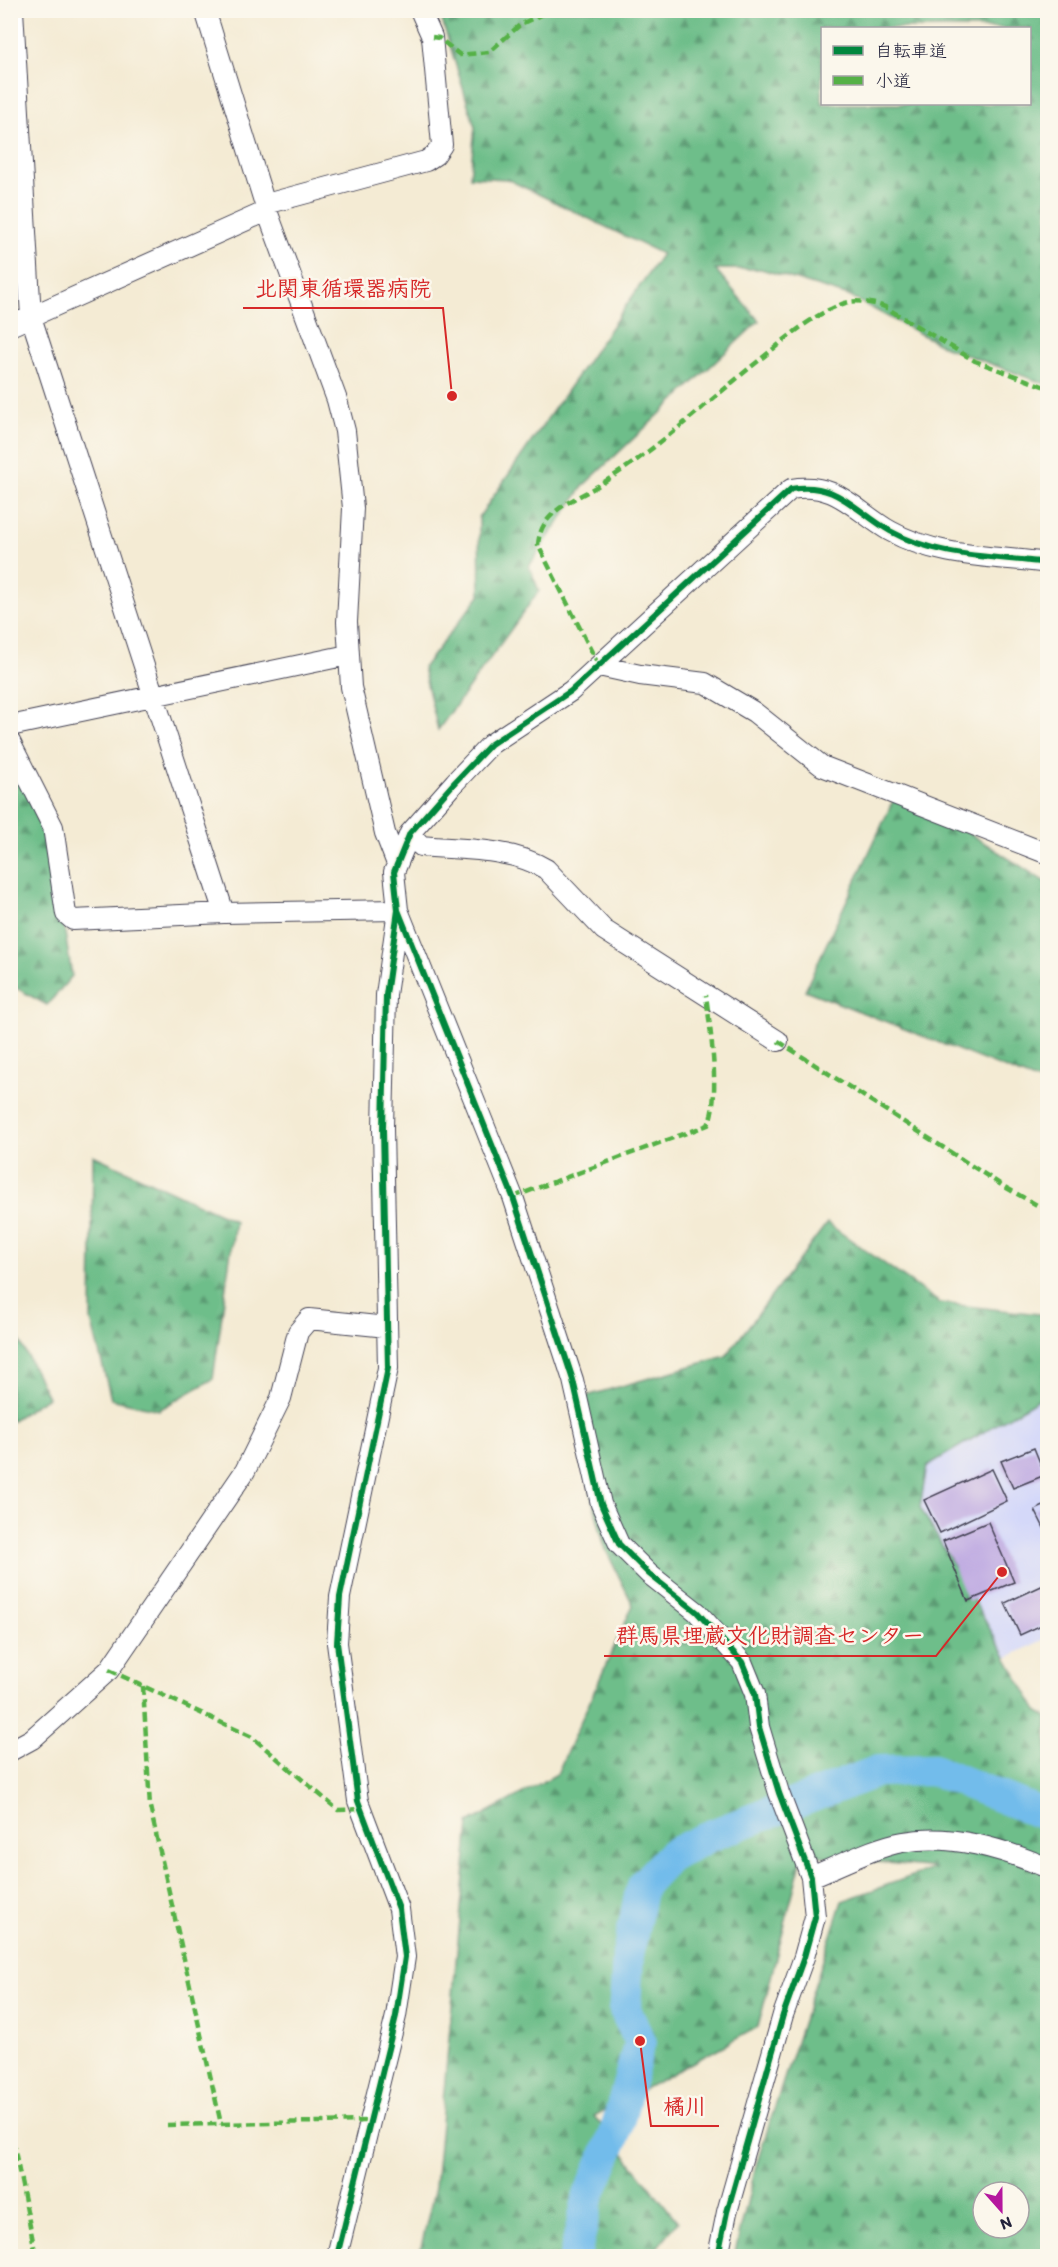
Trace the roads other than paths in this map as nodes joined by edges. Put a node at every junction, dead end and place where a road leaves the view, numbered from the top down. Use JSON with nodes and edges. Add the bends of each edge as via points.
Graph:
{"nodes":[{"id":1,"x":13,"y":10,"type":"edge"},
{"id":2,"x":205,"y":10,"type":"edge"},
{"id":3,"x":420,"y":10,"type":"edge"},
{"id":4,"x":266,"y":207,"type":"junction"},
{"id":5,"x":31,"y":318,"type":"junction"},
{"id":6,"x":10,"y":326,"type":"edge"},
{"id":7,"x":1047,"y":564,"type":"edge"},
{"id":8,"x":348,"y":655,"type":"junction"},
{"id":9,"x":598,"y":666,"type":"junction"},
{"id":10,"x":153,"y":695,"type":"junction"},
{"id":11,"x":10,"y":726,"type":"edge"},
{"id":12,"x":10,"y":742,"type":"edge"},
{"id":13,"x":410,"y":833,"type":"junction"},
{"id":14,"x":1047,"y":854,"type":"edge"},
{"id":15,"x":397,"y":864,"type":"junction"},
{"id":16,"x":398,"y":910,"type":"junction"},
{"id":17,"x":224,"y":913,"type":"junction"},
{"id":18,"x":778,"y":1041,"type":"dead end"},
{"id":19,"x":387,"y":1327,"type":"junction"},
{"id":20,"x":10,"y":1751,"type":"edge"},
{"id":21,"x":1047,"y":1868,"type":"edge"},
{"id":22,"x":812,"y":1877,"type":"junction"},
{"id":23,"x":337,"y":2256,"type":"edge"},
{"id":24,"x":718,"y":2256,"type":"edge"}],
"edges":[{"from":1,"to":5,"type":"street"},
{"from":2,"to":4,"type":"street"},
{"from":3,"to":4,"type":"street","via":[[432,37],[442,145],[435,155],[426,161]]},
{"from":4,"to":5,"type":"street"},
{"from":4,"to":8,"type":"street","via":[[345,431],[353,508]]},
{"from":5,"to":6,"type":"street"},
{"from":5,"to":10,"type":"street"},
{"from":7,"to":9,"type":"street","via":[[948,553],[918,545],[826,488],[810,485],[791,489]]},
{"from":8,"to":10,"type":"street"},
{"from":8,"to":15,"type":"street","via":[[351,687],[382,822]]},
{"from":9,"to":13,"type":"street","via":[[571,691],[491,744]]},
{"from":9,"to":14,"type":"street","via":[[705,683],[754,712],[822,766]]},
{"from":10,"to":11,"type":"street"},
{"from":10,"to":17,"type":"street"},
{"from":12,"to":17,"type":"street","via":[[53,827],[66,914],[73,920]]},
{"from":13,"to":15,"type":"street"},
{"from":13,"to":18,"type":"street","via":[[421,846],[508,854],[546,868],[604,930]]},
{"from":15,"to":16,"type":"street","via":[[394,887]]},
{"from":16,"to":17,"type":"street"},
{"from":16,"to":19,"type":"street","via":[[386,995],[383,1129]]},
{"from":16,"to":22,"type":"street","via":[[513,1197],[573,1380],[601,1504],[619,1544],[698,1612],[742,1662],[755,1694],[759,1727],[779,1793]]},
{"from":19,"to":20,"type":"street","via":[[309,1319],[298,1332],[281,1398],[245,1471],[110,1670],[32,1739]]},
{"from":19,"to":23,"type":"street","via":[[388,1368],[340,1597],[337,1643],[358,1801],[399,1909],[405,1957],[396,2016]]},
{"from":21,"to":22,"type":"street","via":[[968,1843],[938,1838],[901,1842]]},
{"from":22,"to":24,"type":"street","via":[[815,1917],[780,2026]]}]}
